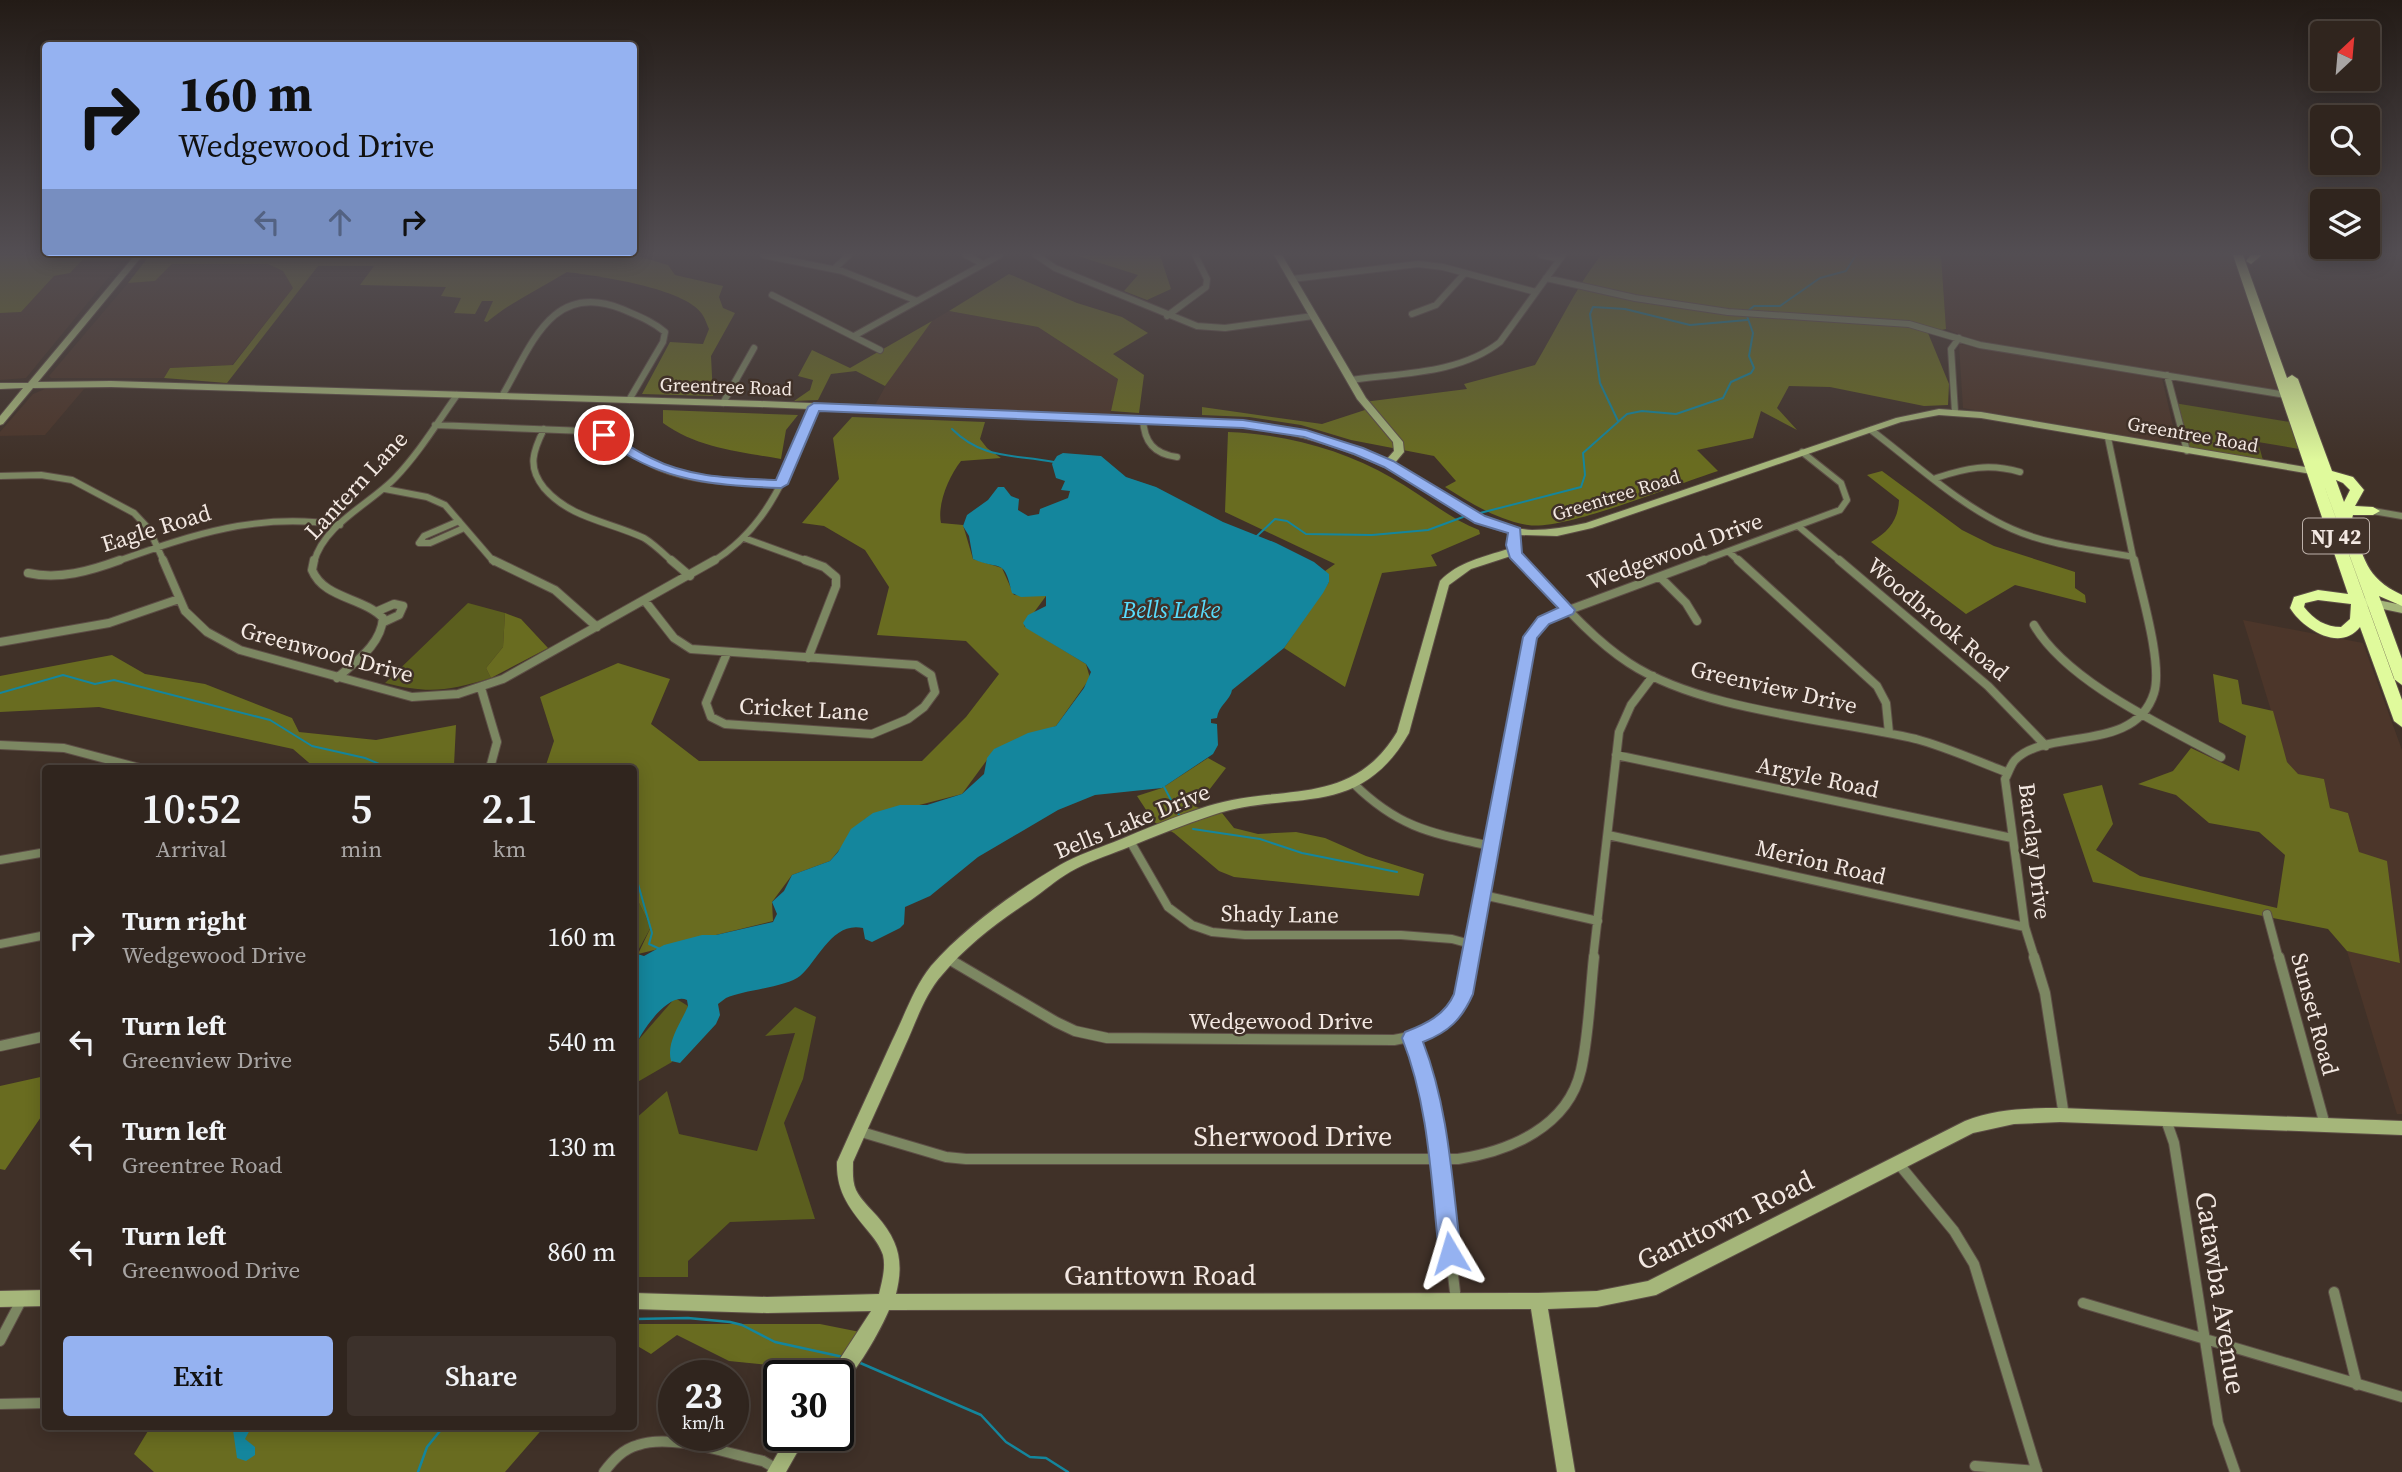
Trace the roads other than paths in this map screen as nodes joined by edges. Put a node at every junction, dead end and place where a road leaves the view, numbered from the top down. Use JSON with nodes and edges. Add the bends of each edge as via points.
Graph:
{"nodes":[{"id":1,"x":82,"y":324,"type":"edge"},
{"id":2,"x":544,"y":324,"type":"edge"},
{"id":3,"x":656,"y":324,"type":"edge"},
{"id":4,"x":829,"y":324,"type":"edge"},
{"id":5,"x":876,"y":324,"type":"edge"},
{"id":6,"x":1188,"y":324,"type":"edge"},
{"id":7,"x":1249,"y":324,"type":"edge"},
{"id":8,"x":1317,"y":324,"type":"edge"},
{"id":9,"x":1513,"y":324,"type":"edge"},
{"id":10,"x":1904,"y":324,"type":"edge"},
{"id":11,"x":2262,"y":324,"type":"edge"},
{"id":12,"x":2273,"y":324,"type":"edge"},
{"id":13,"x":854,"y":336,"type":"junction"},
{"id":14,"x":1959,"y":338,"type":"junction"},
{"id":15,"x":754,"y":348,"type":"dead end"},
{"id":16,"x":880,"y":350,"type":"dead end"},
{"id":17,"x":2167,"y":375,"type":"junction"},
{"id":18,"x":1350,"y":380,"type":"junction"},
{"id":19,"x":32,"y":384,"type":"junction"},
{"id":20,"x":0,"y":386,"type":"edge"},
{"id":21,"x":457,"y":395,"type":"junction"},
{"id":22,"x":2286,"y":395,"type":"junction"},
{"id":23,"x":502,"y":396,"type":"junction"},
{"id":24,"x":629,"y":400,"type":"junction"},
{"id":25,"x":723,"y":403,"type":"junction"},
{"id":26,"x":814,"y":407,"type":"junction"},
{"id":27,"x":1955,"y":412,"type":"junction"},
{"id":28,"x":1143,"y":419,"type":"junction"},
{"id":29,"x":0,"y":422,"type":"edge"},
{"id":30,"x":435,"y":425,"type":"junction"},
{"id":31,"x":544,"y":429,"type":"junction"},
{"id":32,"x":1871,"y":430,"type":"junction"},
{"id":33,"x":2108,"y":438,"type":"junction"},
{"id":34,"x":2186,"y":446,"type":"junction"},
{"id":35,"x":1802,"y":452,"type":"junction"},
{"id":36,"x":1177,"y":457,"type":"dead end"},
{"id":37,"x":1388,"y":464,"type":"junction"},
{"id":38,"x":2020,"y":472,"type":"dead end"},
{"id":39,"x":2320,"y":472,"type":"junction"},
{"id":40,"x":4,"y":476,"type":"edge"},
{"id":41,"x":1936,"y":478,"type":"junction"},
{"id":42,"x":781,"y":484,"type":"junction"},
{"id":43,"x":0,"y":485,"type":"edge"},
{"id":44,"x":385,"y":489,"type":"junction"},
{"id":45,"x":2354,"y":498,"type":"junction"},
{"id":46,"x":2373,"y":512,"type":"junction"},
{"id":47,"x":2402,"y":516,"type":"edge"},
{"id":48,"x":2345,"y":517,"type":"junction"},
{"id":49,"x":459,"y":521,"type":"junction"},
{"id":50,"x":340,"y":525,"type":"junction"},
{"id":51,"x":1798,"y":526,"type":"junction"},
{"id":52,"x":464,"y":528,"type":"junction"},
{"id":53,"x":1516,"y":531,"type":"junction"},
{"id":54,"x":744,"y":538,"type":"junction"},
{"id":55,"x":156,"y":547,"type":"junction"},
{"id":56,"x":1513,"y":551,"type":"junction"},
{"id":57,"x":1729,"y":552,"type":"junction"},
{"id":58,"x":2133,"y":557,"type":"junction"},
{"id":59,"x":28,"y":573,"type":"dead end"},
{"id":60,"x":2364,"y":575,"type":"junction"},
{"id":61,"x":690,"y":576,"type":"junction"},
{"id":62,"x":1660,"y":577,"type":"junction"},
{"id":63,"x":179,"y":599,"type":"junction"},
{"id":64,"x":645,"y":601,"type":"junction"},
{"id":65,"x":2365,"y":602,"type":"junction"},
{"id":66,"x":2402,"y":602,"type":"edge"},
{"id":67,"x":2402,"y":609,"type":"edge"},
{"id":68,"x":1568,"y":610,"type":"junction"},
{"id":69,"x":377,"y":611,"type":"junction"},
{"id":70,"x":1697,"y":621,"type":"dead end"},
{"id":71,"x":384,"y":622,"type":"junction"},
{"id":72,"x":2034,"y":625,"type":"dead end"},
{"id":73,"x":597,"y":627,"type":"junction"},
{"id":74,"x":0,"y":642,"type":"edge"},
{"id":75,"x":727,"y":653,"type":"junction"},
{"id":76,"x":808,"y":658,"type":"junction"},
{"id":77,"x":1653,"y":677,"type":"junction"},
{"id":78,"x":337,"y":678,"type":"junction"},
{"id":79,"x":2402,"y":680,"type":"edge"},
{"id":80,"x":481,"y":688,"type":"junction"},
{"id":81,"x":2143,"y":714,"type":"junction"},
{"id":82,"x":2402,"y":721,"type":"edge"},
{"id":83,"x":1889,"y":733,"type":"junction"},
{"id":84,"x":0,"y":745,"type":"edge"},
{"id":85,"x":2046,"y":747,"type":"junction"},
{"id":86,"x":1616,"y":754,"type":"junction"},
{"id":87,"x":2221,"y":757,"type":"dead end"},
{"id":88,"x":129,"y":765,"type":"edge"},
{"id":89,"x":491,"y":765,"type":"edge"},
{"id":90,"x":2006,"y":772,"type":"junction"},
{"id":91,"x":1354,"y":784,"type":"junction"},
{"id":92,"x":1608,"y":835,"type":"junction"},
{"id":93,"x":2012,"y":838,"type":"junction"},
{"id":94,"x":1130,"y":841,"type":"junction"},
{"id":95,"x":1491,"y":846,"type":"junction"},
{"id":96,"x":42,"y":853,"type":"edge"},
{"id":97,"x":0,"y":860,"type":"edge"},
{"id":98,"x":1483,"y":895,"type":"junction"},
{"id":99,"x":2267,"y":914,"type":"dead end"},
{"id":100,"x":1598,"y":921,"type":"junction"},
{"id":101,"x":2025,"y":927,"type":"junction"},
{"id":102,"x":42,"y":936,"type":"edge"},
{"id":103,"x":0,"y":944,"type":"edge"},
{"id":104,"x":1474,"y":945,"type":"junction"},
{"id":105,"x":947,"y":958,"type":"junction"},
{"id":106,"x":42,"y":1037,"type":"edge"},
{"id":107,"x":1412,"y":1038,"type":"junction"},
{"id":108,"x":0,"y":1046,"type":"edge"},
{"id":109,"x":2064,"y":1116,"type":"junction"},
{"id":110,"x":2166,"y":1120,"type":"junction"},
{"id":111,"x":2325,"y":1125,"type":"junction"},
{"id":112,"x":2402,"y":1128,"type":"edge"},
{"id":113,"x":857,"y":1131,"type":"junction"},
{"id":114,"x":1438,"y":1159,"type":"junction"},
{"id":115,"x":1898,"y":1163,"type":"junction"},
{"id":116,"x":2334,"y":1292,"type":"dead end"},
{"id":117,"x":42,"y":1298,"type":"edge"},
{"id":118,"x":22,"y":1299,"type":"junction"},
{"id":119,"x":1456,"y":1300,"type":"junction"},
{"id":120,"x":637,"y":1301,"type":"edge"},
{"id":121,"x":1538,"y":1301,"type":"junction"},
{"id":122,"x":1,"y":1302,"type":"edge"},
{"id":123,"x":885,"y":1302,"type":"junction"},
{"id":124,"x":2083,"y":1303,"type":"dead end"},
{"id":125,"x":2205,"y":1340,"type":"junction"},
{"id":126,"x":0,"y":1341,"type":"edge"},
{"id":127,"x":851,"y":1360,"type":"edge"},
{"id":128,"x":2357,"y":1385,"type":"junction"},
{"id":129,"x":2402,"y":1397,"type":"edge"},
{"id":130,"x":42,"y":1403,"type":"edge"},
{"id":131,"x":0,"y":1404,"type":"edge"},
{"id":132,"x":788,"y":1451,"type":"edge"},
{"id":133,"x":1975,"y":1466,"type":"dead end"},
{"id":134,"x":777,"y":1471,"type":"edge"},
{"id":135,"x":604,"y":1472,"type":"edge"},
{"id":136,"x":1566,"y":1472,"type":"edge"},
{"id":137,"x":2037,"y":1472,"type":"edge"},
{"id":138,"x":2235,"y":1472,"type":"edge"}],
"edges":[{"from":1,"to":19,"type":"street"},
{"from":2,"to":23,"type":"street"},
{"from":3,"to":24,"type":"street","via":[[665,332],[663,342]]},
{"from":4,"to":13,"type":"street"},
{"from":5,"to":13,"type":"street"},
{"from":6,"to":7,"type":"street","via":[[1213,328]]},
{"from":8,"to":18,"type":"street"},
{"from":9,"to":18,"type":"street","via":[[1487,354],[1456,364]]},
{"from":10,"to":14,"type":"street"},
{"from":11,"to":22,"type":"highway","number":"NJ 42"},
{"from":12,"to":39,"type":"highway","number":"NJ 42"},
{"from":13,"to":16,"type":"street"},
{"from":14,"to":17,"type":"street"},
{"from":14,"to":27,"type":"street","via":[[1951,349]]},
{"from":15,"to":25,"type":"street"},
{"from":17,"to":22,"type":"street"},
{"from":17,"to":34,"type":"street"},
{"from":18,"to":37,"type":"street","via":[[1398,442],[1399,452]]},
{"from":19,"to":20,"type":"street","name":"Greentree Road"},
{"from":19,"to":21,"type":"street","name":"Greentree Road"},
{"from":19,"to":29,"type":"street"},
{"from":21,"to":23,"type":"street","name":"Greentree Road"},
{"from":21,"to":30,"type":"street","name":"Lantern Lane"},
{"from":22,"to":39,"type":"highway","number":"NJ 42"},
{"from":23,"to":24,"type":"street","name":"Greentree Road"},
{"from":24,"to":25,"type":"street","name":"Greentree Road"},
{"from":25,"to":26,"type":"street","name":"Greentree Road"},
{"from":26,"to":28,"type":"street","name":"Greentree Road"},
{"from":26,"to":42,"type":"street","name":"Greenwood Drive"},
{"from":27,"to":32,"type":"street","name":"Greentree Road","via":[[1917,415]]},
{"from":27,"to":33,"type":"street","name":"Greentree Road"},
{"from":28,"to":36,"type":"street","via":[[1146,441],[1159,453]]},
{"from":28,"to":37,"type":"street","name":"Greentree Road","via":[[1288,430],[1346,446]]},
{"from":30,"to":31,"type":"street"},
{"from":30,"to":44,"type":"street","name":"Lantern Lane"},
{"from":31,"to":42,"type":"street","via":[[598,433],[648,462],[690,477]]},
{"from":31,"to":61,"type":"street","via":[[534,448],[532,467],[555,500],[576,514],[645,539]]},
{"from":32,"to":35,"type":"street","name":"Greentree Road"},
{"from":32,"to":41,"type":"street"},
{"from":33,"to":34,"type":"street","name":"Greentree Road","via":[[2170,448]]},
{"from":33,"to":58,"type":"street"},
{"from":34,"to":39,"type":"street","name":"Greentree Road","via":[[2202,454]]},
{"from":35,"to":51,"type":"street","name":"Wedgewood Drive","via":[[1841,483],[1847,500],[1836,512]]},
{"from":35,"to":53,"type":"street","name":"Greentree Road","via":[[1569,531],[1541,535]]},
{"from":37,"to":53,"type":"street","name":"Greentree Road","via":[[1475,517]]},
{"from":38,"to":41,"type":"street","via":[[1976,465]]},
{"from":39,"to":45,"type":"highway","via":[[2354,485]]},
{"from":39,"to":48,"type":"highway","number":"NJ 42"},
{"from":39,"to":65,"type":"highway","number":"NJ 42"},
{"from":40,"to":43,"type":"street"},
{"from":40,"to":55,"type":"street","name":"Greenwood Drive","via":[[54,476],[77,482],[137,515]]},
{"from":41,"to":58,"type":"street","via":[[2012,529]]},
{"from":42,"to":54,"type":"street","name":"Greenwood Drive","via":[[764,516]]},
{"from":44,"to":49,"type":"street","via":[[438,501]]},
{"from":44,"to":50,"type":"street","name":"Lantern Lane"},
{"from":45,"to":46,"type":"highway"},
{"from":45,"to":48,"type":"highway"},
{"from":46,"to":47,"type":"street"},
{"from":46,"to":48,"type":"highway"},
{"from":48,"to":60,"type":"highway","number":"NJ 42"},
{"from":49,"to":52,"type":"street"},
{"from":49,"to":52,"type":"street","via":[[424,536],[419,543]]},
{"from":50,"to":55,"type":"street","name":"Eagle Road","via":[[230,526]]},
{"from":50,"to":69,"type":"street","name":"Lantern Lane","via":[[318,549],[312,575],[327,588]]},
{"from":51,"to":57,"type":"street","name":"Wedgewood Drive"},
{"from":51,"to":85,"type":"street","name":"Woodbrook Road","via":[[1988,686]]},
{"from":52,"to":73,"type":"street","via":[[496,564],[555,590]]},
{"from":53,"to":56,"type":"street"},
{"from":54,"to":61,"type":"street","name":"Greenwood Drive"},
{"from":54,"to":76,"type":"street","via":[[824,567],[836,577]]},
{"from":55,"to":59,"type":"street","name":"Eagle Road","via":[[79,571],[46,577]]},
{"from":55,"to":63,"type":"street","name":"Greenwood Drive"},
{"from":56,"to":68,"type":"street","name":"Greenview Drive"},
{"from":56,"to":91,"type":"street","name":"Bells Lake Drive","via":[[1468,566],[1444,584],[1403,733],[1385,761]]},
{"from":57,"to":62,"type":"street","name":"Wedgewood Drive"},
{"from":57,"to":83,"type":"street","via":[[1877,686],[1886,703]]},
{"from":58,"to":81,"type":"street","via":[[2158,676],[2153,701]]},
{"from":60,"to":65,"type":"highway","number":"NJ 42"},
{"from":60,"to":66,"type":"highway","via":[[2379,590]]},
{"from":61,"to":64,"type":"street","name":"Greenwood Drive"},
{"from":62,"to":68,"type":"street","name":"Wedgewood Drive"},
{"from":62,"to":70,"type":"street"},
{"from":63,"to":74,"type":"street","via":[[109,623]]},
{"from":63,"to":78,"type":"street","name":"Greenwood Drive","via":[[200,627],[230,646]]},
{"from":64,"to":73,"type":"street","name":"Greenwood Drive"},
{"from":64,"to":75,"type":"street","name":"Cricket Lane","via":[[685,646]]},
{"from":65,"to":66,"type":"street"},
{"from":65,"to":67,"type":"street"},
{"from":65,"to":79,"type":"highway","number":"NJ 42"},
{"from":65,"to":82,"type":"highway","number":"NJ 42"},
{"from":68,"to":77,"type":"street","name":"Greenview Drive","via":[[1608,648]]},
{"from":68,"to":95,"type":"street","name":"Wedgewood Drive","via":[[1543,620],[1530,637]]},
{"from":69,"to":71,"type":"street"},
{"from":69,"to":71,"type":"street","via":[[394,604],[403,606],[399,615]]},
{"from":71,"to":78,"type":"street","via":[[378,638]]},
{"from":72,"to":81,"type":"street","via":[[2043,642],[2099,687]]},
{"from":73,"to":80,"type":"street","name":"Greenwood Drive"},
{"from":75,"to":76,"type":"street","name":"Cricket Lane"},
{"from":75,"to":76,"type":"street","name":"Cricket Lane","via":[[706,703],[711,717],[725,724],[872,734],[923,709],[935,692],[934,678],[916,665]]},
{"from":77,"to":83,"type":"street","name":"Greenview Drive","via":[[1721,700]]},
{"from":77,"to":86,"type":"street","name":"Sherwood Drive","via":[[1622,720]]},
{"from":78,"to":80,"type":"street","name":"Greenwood Drive","via":[[411,697]]},
{"from":80,"to":89,"type":"street","via":[[497,742]]},
{"from":81,"to":85,"type":"street","name":"Barclay Drive","via":[[2116,730]]},
{"from":81,"to":87,"type":"street"},
{"from":83,"to":90,"type":"street","name":"Greenview Drive"},
{"from":84,"to":88,"type":"street","via":[[64,748]]},
{"from":85,"to":90,"type":"street","name":"Barclay Drive","via":[[2014,760]]},
{"from":86,"to":92,"type":"street","name":"Sherwood Drive"},
{"from":86,"to":93,"type":"street","name":"Argyle Road"},
{"from":90,"to":93,"type":"street","name":"Barclay Drive"},
{"from":91,"to":94,"type":"street","name":"Bells Lake Drive","via":[[1317,796],[1233,803]]},
{"from":91,"to":95,"type":"street","via":[[1378,809],[1405,825]]},
{"from":92,"to":100,"type":"street","name":"Sherwood Drive"},
{"from":92,"to":101,"type":"street","name":"Merion Road"},
{"from":93,"to":101,"type":"street","name":"Barclay Drive"},
{"from":94,"to":104,"type":"street","name":"Shady Lane","via":[[1168,907],[1192,925],[1212,932],[1401,934]]},
{"from":94,"to":105,"type":"street","name":"Bells Lake Drive","via":[[1066,868],[980,928]]},
{"from":95,"to":98,"type":"street","name":"Wedgewood Drive"},
{"from":96,"to":97,"type":"street"},
{"from":98,"to":100,"type":"street"},
{"from":98,"to":104,"type":"street","name":"Wedgewood Drive"},
{"from":99,"to":111,"type":"street","name":"Sunset Road"},
{"from":100,"to":114,"type":"street","name":"Sherwood Drive","via":[[1583,1059],[1566,1102],[1541,1129],[1510,1148],[1476,1157]]},
{"from":101,"to":109,"type":"street","name":"Barclay Drive","via":[[2045,993]]},
{"from":102,"to":103,"type":"street"},
{"from":104,"to":107,"type":"street","name":"Wedgewood Drive","via":[[1458,1007],[1439,1026]]},
{"from":105,"to":107,"type":"street","name":"Wedgewood Drive","via":[[1056,1022],[1107,1038]]},
{"from":105,"to":113,"type":"street","name":"Bells Lake Drive","via":[[922,992]]},
{"from":106,"to":108,"type":"street"},
{"from":107,"to":114,"type":"street","via":[[1429,1083]]},
{"from":109,"to":110,"type":"street","name":"Ganttown Road"},
{"from":109,"to":115,"type":"street","name":"Ganttown Road","via":[[1986,1121]]},
{"from":110,"to":111,"type":"street","name":"Ganttown Road"},
{"from":110,"to":125,"type":"street","name":"Catawba Avenue","via":[[2174,1143]]},
{"from":111,"to":112,"type":"street","name":"Ganttown Road"},
{"from":113,"to":114,"type":"street","name":"Sherwood Drive","via":[[958,1159]]},
{"from":113,"to":123,"type":"street","name":"Bells Lake Drive","via":[[845,1162],[844,1184],[890,1250]]},
{"from":114,"to":119,"type":"street"},
{"from":115,"to":121,"type":"street","name":"Ganttown Road","via":[[1650,1289],[1597,1299]]},
{"from":115,"to":137,"type":"street","via":[[1954,1231],[1974,1264]]},
{"from":116,"to":128,"type":"street"},
{"from":117,"to":118,"type":"street"},
{"from":118,"to":122,"type":"street"},
{"from":118,"to":126,"type":"street"},
{"from":119,"to":121,"type":"street","name":"Ganttown Road"},
{"from":119,"to":123,"type":"street","name":"Ganttown Road"},
{"from":120,"to":123,"type":"street","name":"Ganttown Road"},
{"from":121,"to":136,"type":"street"},
{"from":123,"to":127,"type":"street"},
{"from":124,"to":125,"type":"street"},
{"from":125,"to":128,"type":"street"},
{"from":125,"to":138,"type":"street","name":"Catawba Avenue","via":[[2218,1423]]},
{"from":128,"to":129,"type":"street"},
{"from":130,"to":131,"type":"street"},
{"from":132,"to":134,"type":"street"},
{"from":133,"to":137,"type":"street"},
{"from":134,"to":135,"type":"street","via":[[764,1461],[658,1442],[632,1447]]}]}
